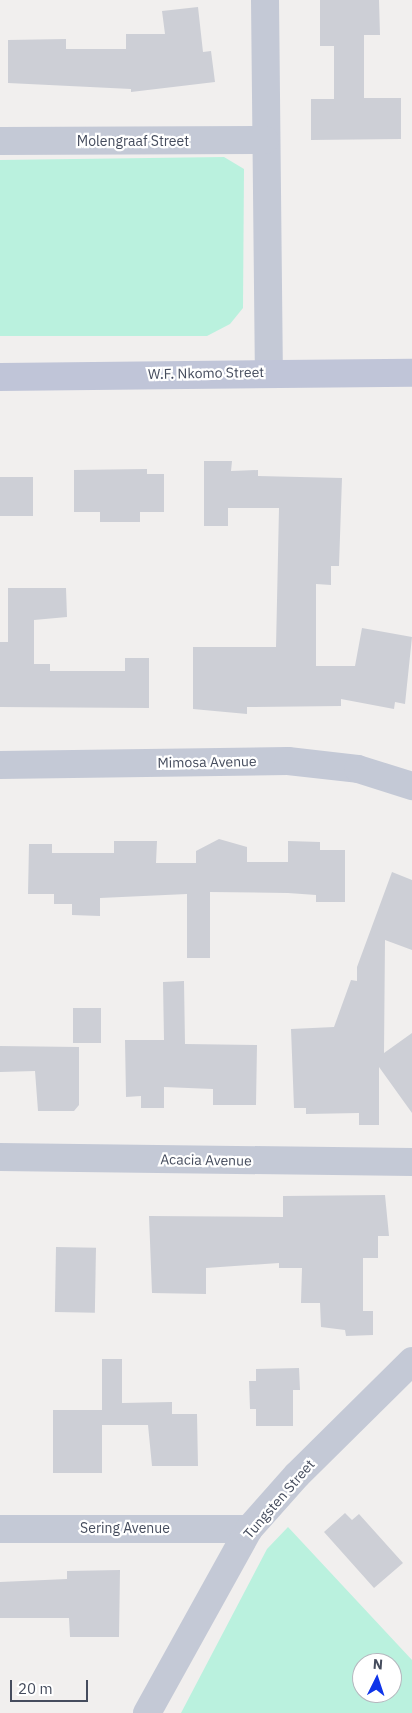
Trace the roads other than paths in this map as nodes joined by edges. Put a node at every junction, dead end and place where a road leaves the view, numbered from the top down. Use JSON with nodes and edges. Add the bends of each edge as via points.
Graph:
{"nodes":[{"id":1,"x":265,"y":0,"type":"edge"},
{"id":2,"x":265,"y":140,"type":"junction"},
{"id":3,"x":0,"y":141,"type":"edge"},
{"id":4,"x":269,"y":372,"type":"junction"},
{"id":5,"x":412,"y":373,"type":"edge"},
{"id":6,"x":0,"y":377,"type":"edge"},
{"id":7,"x":0,"y":765,"type":"edge"},
{"id":8,"x":412,"y":786,"type":"edge"},
{"id":9,"x":0,"y":1157,"type":"edge"},
{"id":10,"x":412,"y":1162,"type":"edge"},
{"id":11,"x":412,"y":1361,"type":"edge"},
{"id":12,"x":0,"y":1529,"type":"edge"},
{"id":13,"x":249,"y":1529,"type":"junction"},
{"id":14,"x":147,"y":1713,"type":"edge"}],
"edges":[{"from":1,"to":2,"type":"street"},
{"from":2,"to":3,"type":"street","name":"Molengraaf Street"},
{"from":2,"to":4,"type":"street"},
{"from":4,"to":5,"type":"main road","name":"W.F. Nkomo Street"},
{"from":4,"to":6,"type":"main road","name":"W.F. Nkomo Street"},
{"from":7,"to":8,"type":"street","name":"Mimosa Avenue","via":[[288,761],[358,769]]},
{"from":9,"to":10,"type":"street","name":"Acacia Avenue"},
{"from":11,"to":13,"type":"street","name":"Tungsten Street","via":[[297,1475]]},
{"from":12,"to":13,"type":"street","name":"Sering Avenue"},
{"from":13,"to":14,"type":"street","name":"Tungsten Street"}]}
